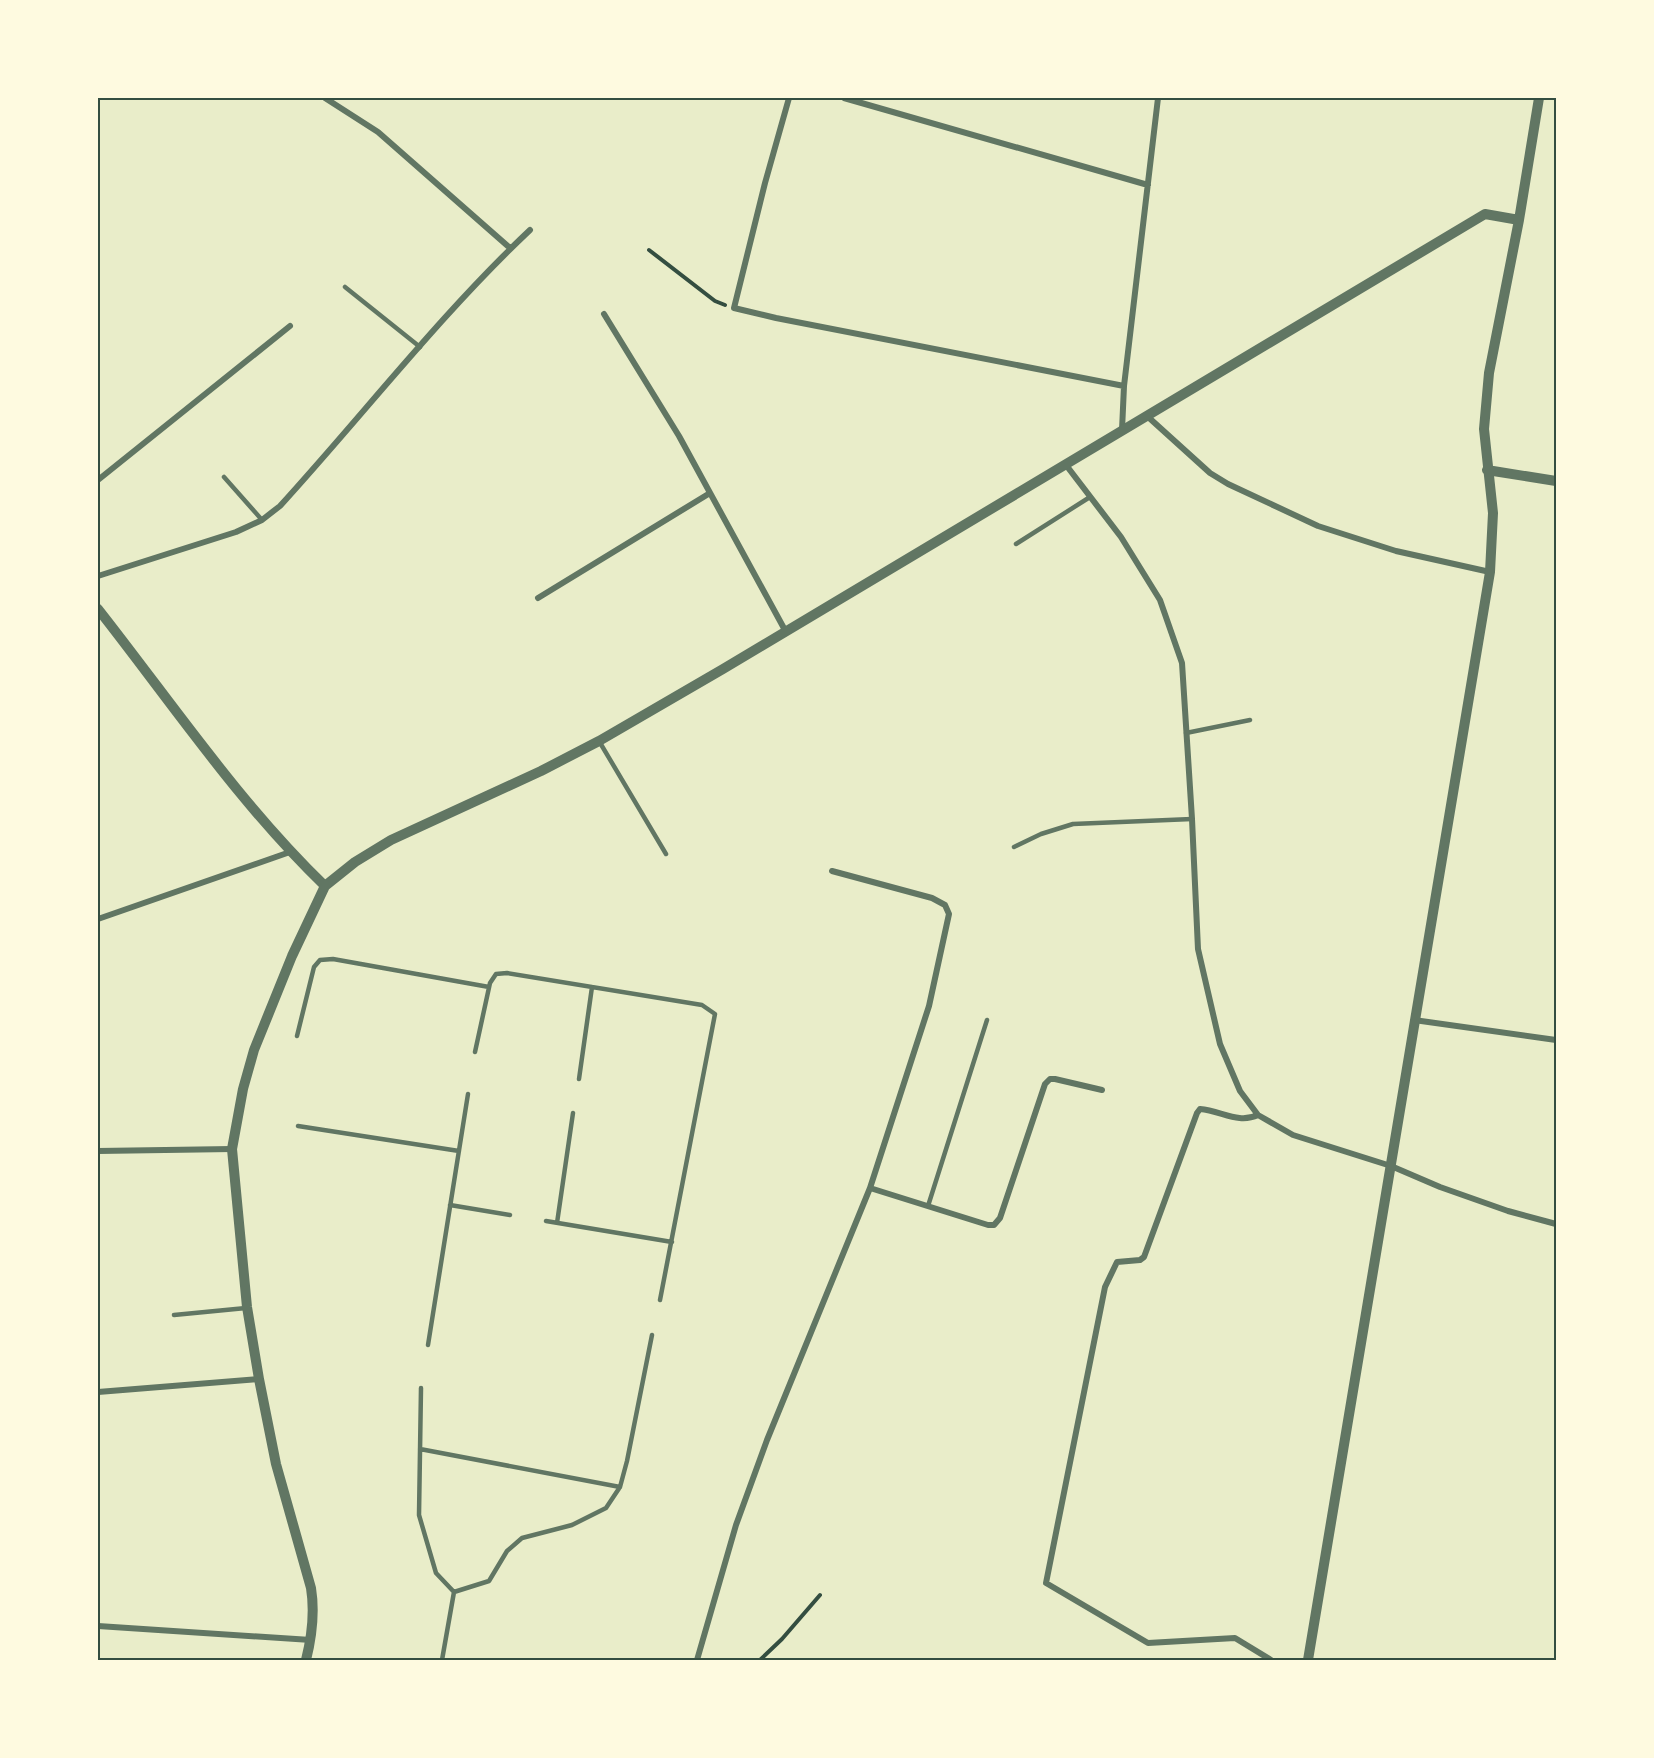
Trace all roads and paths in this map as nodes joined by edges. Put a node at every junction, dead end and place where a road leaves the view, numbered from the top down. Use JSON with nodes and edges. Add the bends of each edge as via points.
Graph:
{"nodes":[{"id":1,"x":325,"y":98,"type":"edge"},
{"id":2,"x":789,"y":98,"type":"edge"},
{"id":3,"x":844,"y":98,"type":"edge"},
{"id":4,"x":1158,"y":98,"type":"edge"},
{"id":5,"x":1539,"y":98,"type":"edge"},
{"id":6,"x":1148,"y":185,"type":"junction"},
{"id":7,"x":1519,"y":220,"type":"junction"},
{"id":8,"x":530,"y":230,"type":"dead end"},
{"id":9,"x":510,"y":248,"type":"junction"},
{"id":10,"x":649,"y":250,"type":"dead end"},
{"id":11,"x":345,"y":287,"type":"dead end"},
{"id":12,"x":734,"y":308,"type":"junction"},
{"id":13,"x":604,"y":314,"type":"dead end"},
{"id":14,"x":290,"y":326,"type":"dead end"},
{"id":15,"x":420,"y":347,"type":"junction"},
{"id":16,"x":1124,"y":386,"type":"junction"},
{"id":17,"x":1146,"y":416,"type":"junction"},
{"id":18,"x":1122,"y":430,"type":"junction"},
{"id":19,"x":1066,"y":465,"type":"junction"},
{"id":20,"x":1487,"y":470,"type":"junction"},
{"id":21,"x":224,"y":477,"type":"dead end"},
{"id":22,"x":98,"y":480,"type":"edge"},
{"id":23,"x":1557,"y":481,"type":"edge"},
{"id":24,"x":710,"y":493,"type":"junction"},
{"id":25,"x":1090,"y":497,"type":"junction"},
{"id":26,"x":262,"y":520,"type":"junction"},
{"id":27,"x":1016,"y":544,"type":"dead end"},
{"id":28,"x":1490,"y":572,"type":"junction"},
{"id":29,"x":98,"y":576,"type":"edge"},
{"id":30,"x":538,"y":598,"type":"dead end"},
{"id":31,"x":98,"y":609,"type":"edge"},
{"id":32,"x":786,"y":632,"type":"junction"},
{"id":33,"x":1250,"y":720,"type":"dead end"},
{"id":34,"x":1186,"y":733,"type":"junction"},
{"id":35,"x":599,"y":741,"type":"junction"},
{"id":36,"x":1192,"y":819,"type":"junction"},
{"id":37,"x":1014,"y":847,"type":"dead end"},
{"id":38,"x":290,"y":852,"type":"junction"},
{"id":39,"x":666,"y":854,"type":"dead end"},
{"id":40,"x":832,"y":871,"type":"dead end"},
{"id":41,"x":325,"y":886,"type":"junction"},
{"id":42,"x":98,"y":919,"type":"edge"},
{"id":43,"x":489,"y":987,"type":"junction"},
{"id":44,"x":592,"y":987,"type":"junction"},
{"id":45,"x":987,"y":1020,"type":"dead end"},
{"id":46,"x":1414,"y":1020,"type":"junction"},
{"id":47,"x":297,"y":1036,"type":"dead end"},
{"id":48,"x":1557,"y":1040,"type":"edge"},
{"id":49,"x":475,"y":1052,"type":"dead end"},
{"id":50,"x":579,"y":1079,"type":"dead end"},
{"id":51,"x":1102,"y":1090,"type":"dead end"},
{"id":52,"x":468,"y":1094,"type":"dead end"},
{"id":53,"x":573,"y":1113,"type":"dead end"},
{"id":54,"x":1258,"y":1115,"type":"junction"},
{"id":55,"x":298,"y":1126,"type":"dead end"},
{"id":56,"x":232,"y":1149,"type":"junction"},
{"id":57,"x":98,"y":1151,"type":"edge"},
{"id":58,"x":459,"y":1151,"type":"junction"},
{"id":59,"x":1391,"y":1166,"type":"junction"},
{"id":60,"x":870,"y":1188,"type":"junction"},
{"id":61,"x":450,"y":1206,"type":"junction"},
{"id":62,"x":928,"y":1206,"type":"junction"},
{"id":63,"x":510,"y":1215,"type":"dead end"},
{"id":64,"x":546,"y":1221,"type":"dead end"},
{"id":65,"x":557,"y":1223,"type":"junction"},
{"id":66,"x":1557,"y":1224,"type":"edge"},
{"id":67,"x":672,"y":1242,"type":"junction"},
{"id":68,"x":660,"y":1300,"type":"dead end"},
{"id":69,"x":247,"y":1308,"type":"junction"},
{"id":70,"x":174,"y":1315,"type":"dead end"},
{"id":71,"x":652,"y":1335,"type":"dead end"},
{"id":72,"x":428,"y":1345,"type":"dead end"},
{"id":73,"x":259,"y":1379,"type":"junction"},
{"id":74,"x":421,"y":1388,"type":"dead end"},
{"id":75,"x":98,"y":1392,"type":"edge"},
{"id":76,"x":420,"y":1449,"type":"junction"},
{"id":77,"x":620,"y":1487,"type":"junction"},
{"id":78,"x":454,"y":1592,"type":"junction"},
{"id":79,"x":820,"y":1595,"type":"dead end"},
{"id":80,"x":98,"y":1626,"type":"edge"},
{"id":81,"x":311,"y":1640,"type":"junction"},
{"id":82,"x":306,"y":1660,"type":"edge"},
{"id":83,"x":442,"y":1660,"type":"edge"},
{"id":84,"x":697,"y":1660,"type":"edge"},
{"id":85,"x":760,"y":1660,"type":"edge"},
{"id":86,"x":1271,"y":1660,"type":"edge"},
{"id":87,"x":1308,"y":1660,"type":"edge"}],
"edges":[{"from":1,"to":9,"type":"street","via":[[378,132]]},
{"from":2,"to":12,"type":"street"},
{"from":3,"to":6,"type":"street"},
{"from":4,"to":6,"type":"street"},
{"from":5,"to":7,"type":"street"},
{"from":6,"to":16,"type":"street"},
{"from":7,"to":17,"type":"street","via":[[1485,214]]},
{"from":7,"to":20,"type":"street","via":[[1489,373],[1484,429]]},
{"from":8,"to":9,"type":"street"},
{"from":9,"to":15,"type":"street"},
{"from":10,"to":12,"type":"path","via":[[715,301]]},
{"from":11,"to":15,"type":"lane"},
{"from":12,"to":16,"type":"street"},
{"from":13,"to":24,"type":"street"},
{"from":14,"to":22,"type":"street"},
{"from":15,"to":26,"type":"street","via":[[280,506]]},
{"from":16,"to":18,"type":"street"},
{"from":17,"to":18,"type":"street"},
{"from":17,"to":28,"type":"street","via":[[1210,473],[1318,526],[1396,551]]},
{"from":18,"to":19,"type":"street"},
{"from":19,"to":25,"type":"street"},
{"from":19,"to":32,"type":"street"},
{"from":20,"to":23,"type":"street"},
{"from":20,"to":28,"type":"street","via":[[1493,513]]},
{"from":21,"to":26,"type":"lane"},
{"from":24,"to":30,"type":"street"},
{"from":24,"to":32,"type":"street"},
{"from":25,"to":27,"type":"lane"},
{"from":25,"to":34,"type":"street","via":[[1121,537],[1160,600],[1182,663]]},
{"from":26,"to":29,"type":"street"},
{"from":28,"to":46,"type":"street"},
{"from":31,"to":38,"type":"street","via":[[184,723]]},
{"from":32,"to":35,"type":"street"},
{"from":33,"to":34,"type":"lane"},
{"from":34,"to":36,"type":"street"},
{"from":35,"to":39,"type":"lane"},
{"from":35,"to":41,"type":"street","via":[[392,840]]},
{"from":36,"to":37,"type":"lane","via":[[1072,824]]},
{"from":36,"to":54,"type":"street","via":[[1198,949],[1220,1044],[1240,1091]]},
{"from":38,"to":41,"type":"street"},
{"from":38,"to":42,"type":"street"},
{"from":40,"to":60,"type":"street","via":[[932,898],[945,905],[949,914],[929,1006]]},
{"from":41,"to":56,"type":"street","via":[[254,1050]]},
{"from":43,"to":44,"type":"lane","via":[[496,974],[507,973]]},
{"from":43,"to":47,"type":"lane","via":[[333,959],[320,960],[314,967]]},
{"from":43,"to":49,"type":"lane"},
{"from":44,"to":50,"type":"lane"},
{"from":44,"to":67,"type":"lane","via":[[702,1005],[715,1014]]},
{"from":45,"to":62,"type":"lane"},
{"from":46,"to":48,"type":"street"},
{"from":46,"to":59,"type":"street"},
{"from":51,"to":62,"type":"street","via":[[1055,1079],[1045,1084],[1000,1218],[994,1225]]},
{"from":52,"to":58,"type":"lane"},
{"from":53,"to":65,"type":"lane"},
{"from":54,"to":59,"type":"street","via":[[1293,1135]]},
{"from":54,"to":86,"type":"street","via":[[1244,1120],[1200,1109],[1144,1257],[1117,1262],[1105,1287],[1046,1583],[1148,1644],[1235,1638]]},
{"from":55,"to":58,"type":"lane"},
{"from":56,"to":57,"type":"street"},
{"from":56,"to":69,"type":"street"},
{"from":58,"to":61,"type":"lane"},
{"from":59,"to":66,"type":"street","via":[[1508,1211]]},
{"from":59,"to":87,"type":"street"},
{"from":60,"to":62,"type":"street"},
{"from":60,"to":84,"type":"street","via":[[763,1450],[736,1525]]},
{"from":61,"to":63,"type":"lane"},
{"from":61,"to":72,"type":"lane"},
{"from":64,"to":65,"type":"lane"},
{"from":65,"to":67,"type":"lane"},
{"from":67,"to":68,"type":"lane"},
{"from":69,"to":70,"type":"lane"},
{"from":69,"to":73,"type":"street"},
{"from":71,"to":77,"type":"lane"},
{"from":73,"to":75,"type":"street"},
{"from":73,"to":81,"type":"street","via":[[276,1464],[311,1588]]},
{"from":74,"to":76,"type":"lane"},
{"from":76,"to":77,"type":"lane"},
{"from":76,"to":78,"type":"lane","via":[[419,1515],[436,1573]]},
{"from":77,"to":78,"type":"lane","via":[[606,1509],[572,1524],[522,1538],[507,1551],[489,1581]]},
{"from":78,"to":83,"type":"lane"},
{"from":79,"to":85,"type":"path"},
{"from":80,"to":81,"type":"street"},
{"from":81,"to":82,"type":"street"}]}
